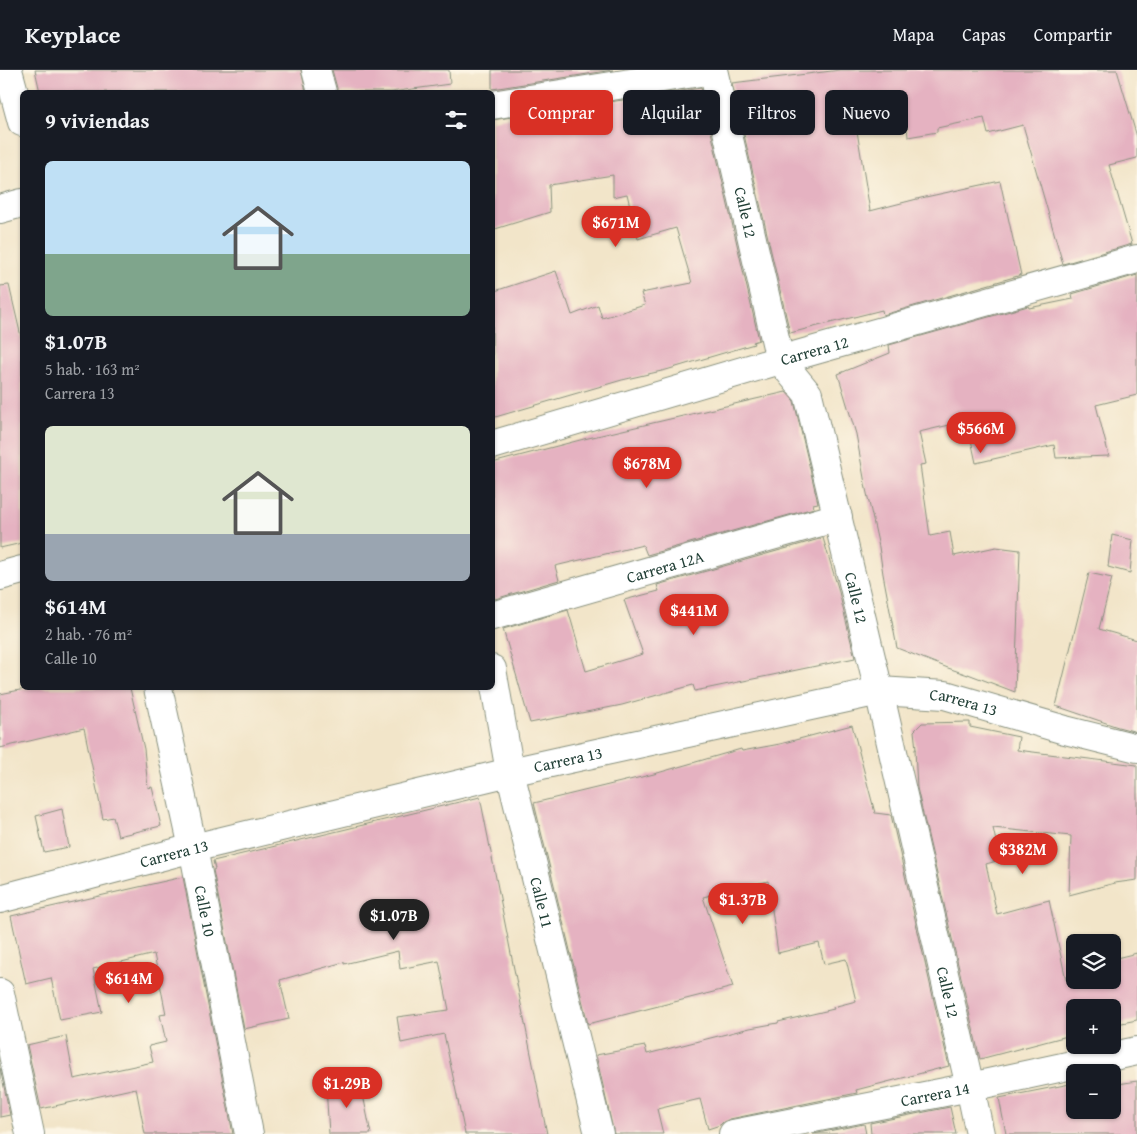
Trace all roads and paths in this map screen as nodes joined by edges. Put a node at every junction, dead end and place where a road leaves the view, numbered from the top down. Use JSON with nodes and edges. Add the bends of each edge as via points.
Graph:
{"nodes":[{"id":1,"x":8,"y":70,"type":"edge"},
{"id":2,"x":316,"y":70,"type":"edge"},
{"id":3,"x":713,"y":70,"type":"edge"},
{"id":4,"x":321,"y":90,"type":"edge"},
{"id":5,"x":495,"y":106,"type":"edge"},
{"id":6,"x":20,"y":115,"type":"edge"},
{"id":7,"x":20,"y":204,"type":"edge"},
{"id":8,"x":0,"y":210,"type":"edge"},
{"id":9,"x":1137,"y":259,"type":"edge"},
{"id":10,"x":780,"y":360,"type":"junction"},
{"id":11,"x":495,"y":444,"type":"edge"},
{"id":12,"x":838,"y":517,"type":"junction"},
{"id":13,"x":20,"y":571,"type":"edge"},
{"id":14,"x":0,"y":576,"type":"edge"},
{"id":15,"x":495,"y":615,"type":"edge"},
{"id":16,"x":495,"y":686,"type":"edge"},
{"id":17,"x":158,"y":690,"type":"edge"},
{"id":18,"x":879,"y":691,"type":"junction"},
{"id":19,"x":1137,"y":748,"type":"edge"},
{"id":20,"x":510,"y":772,"type":"junction"},
{"id":21,"x":193,"y":848,"type":"junction"},
{"id":22,"x":0,"y":899,"type":"edge"},
{"id":23,"x":0,"y":993,"type":"edge"},
{"id":24,"x":1137,"y":1050,"type":"edge"},
{"id":25,"x":970,"y":1086,"type":"junction"},
{"id":26,"x":30,"y":1134,"type":"edge"},
{"id":27,"x":249,"y":1134,"type":"edge"},
{"id":28,"x":599,"y":1134,"type":"edge"},
{"id":29,"x":733,"y":1134,"type":"edge"},
{"id":30,"x":980,"y":1134,"type":"edge"}],
"edges":[{"from":1,"to":6,"type":"street"},
{"from":2,"to":4,"type":"street"},
{"from":3,"to":5,"type":"street"},
{"from":3,"to":10,"type":"street","name":"Calle 12"},
{"from":7,"to":8,"type":"street"},
{"from":9,"to":10,"type":"street","name":"Carrera 12"},
{"from":10,"to":11,"type":"street","name":"Carrera 12"},
{"from":10,"to":12,"type":"street","name":"Calle 12","via":[[808,394]]},
{"from":12,"to":15,"type":"street","name":"Carrera 12A"},
{"from":12,"to":18,"type":"street","name":"Calle 12"},
{"from":13,"to":14,"type":"street"},
{"from":16,"to":20,"type":"street","name":"Calle 11"},
{"from":17,"to":21,"type":"street","name":"Calle 10"},
{"from":18,"to":19,"type":"street","name":"Carrera 13","via":[[945,695]]},
{"from":18,"to":20,"type":"street","name":"Carrera 13"},
{"from":18,"to":25,"type":"street","name":"Calle 12"},
{"from":20,"to":21,"type":"street","name":"Carrera 13"},
{"from":20,"to":28,"type":"street","name":"Calle 11"},
{"from":21,"to":22,"type":"street","name":"Carrera 13"},
{"from":21,"to":27,"type":"street","name":"Calle 10"},
{"from":23,"to":26,"type":"street"},
{"from":24,"to":25,"type":"street","name":"Carrera 14"},
{"from":25,"to":29,"type":"street","name":"Carrera 14"},
{"from":25,"to":30,"type":"street","name":"Calle 12"}]}
